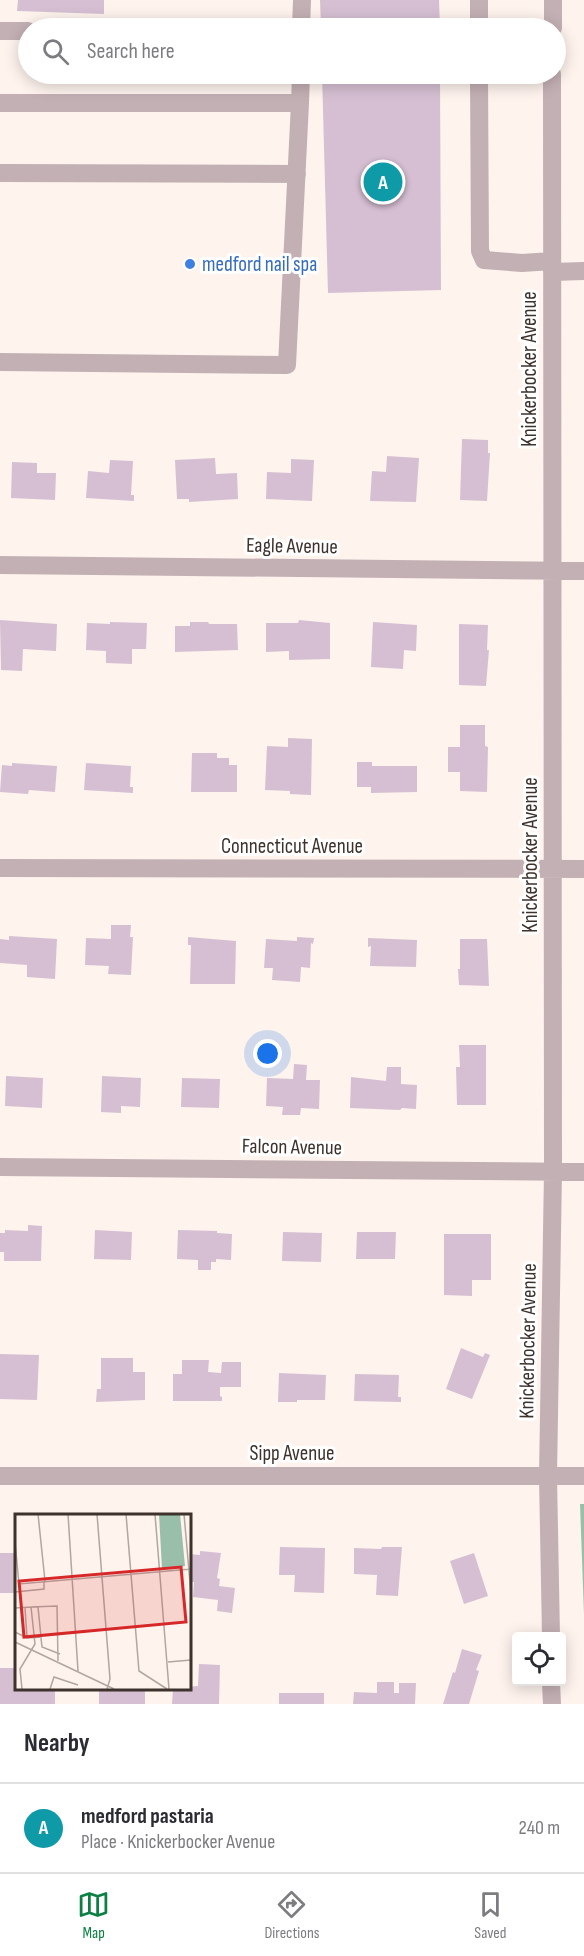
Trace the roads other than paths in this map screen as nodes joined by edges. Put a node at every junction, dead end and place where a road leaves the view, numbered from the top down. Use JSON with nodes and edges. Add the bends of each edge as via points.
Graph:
{"nodes":[{"id":1,"x":302,"y":0,"type":"edge"},
{"id":2,"x":479,"y":0,"type":"edge"},
{"id":3,"x":553,"y":0,"type":"edge"},
{"id":4,"x":302,"y":18,"type":"edge"},
{"id":5,"x":479,"y":18,"type":"edge"},
{"id":6,"x":552,"y":18,"type":"edge"},
{"id":7,"x":0,"y":31,"type":"edge"},
{"id":8,"x":18,"y":31,"type":"edge"},
{"id":9,"x":301,"y":84,"type":"edge"},
{"id":10,"x":479,"y":84,"type":"edge"},
{"id":11,"x":552,"y":84,"type":"edge"},
{"id":12,"x":0,"y":103,"type":"edge"},
{"id":13,"x":300,"y":103,"type":"junction"},
{"id":14,"x":0,"y":173,"type":"edge"},
{"id":15,"x":297,"y":174,"type":"junction"},
{"id":16,"x":552,"y":267,"type":"junction"},
{"id":17,"x":584,"y":271,"type":"edge"},
{"id":18,"x":0,"y":362,"type":"edge"},
{"id":19,"x":0,"y":565,"type":"edge"},
{"id":20,"x":552,"y":571,"type":"junction"},
{"id":21,"x":584,"y":571,"type":"edge"},
{"id":22,"x":0,"y":868,"type":"edge"},
{"id":23,"x":553,"y":868,"type":"junction"},
{"id":24,"x":584,"y":868,"type":"edge"},
{"id":25,"x":0,"y":1167,"type":"edge"},
{"id":26,"x":553,"y":1172,"type":"junction"},
{"id":27,"x":584,"y":1172,"type":"edge"},
{"id":28,"x":0,"y":1476,"type":"edge"},
{"id":29,"x":548,"y":1476,"type":"junction"},
{"id":30,"x":584,"y":1476,"type":"edge"},
{"id":31,"x":551,"y":1632,"type":"edge"},
{"id":32,"x":551,"y":1686,"type":"edge"},
{"id":33,"x":552,"y":1704,"type":"edge"}],
"edges":[{"from":1,"to":4,"type":"street"},
{"from":2,"to":5,"type":"street"},
{"from":3,"to":6,"type":"street"},
{"from":7,"to":8,"type":"street"},
{"from":9,"to":13,"type":"street"},
{"from":10,"to":16,"type":"street","via":[[480,251],[484,260]]},
{"from":11,"to":16,"type":"street","name":"Knickerbocker Avenue"},
{"from":12,"to":13,"type":"street"},
{"from":13,"to":15,"type":"street"},
{"from":14,"to":15,"type":"street"},
{"from":15,"to":18,"type":"street","via":[[287,365]]},
{"from":16,"to":17,"type":"street"},
{"from":16,"to":20,"type":"street","name":"Knickerbocker Avenue"},
{"from":19,"to":20,"type":"street","name":"Eagle Avenue"},
{"from":20,"to":21,"type":"street","name":"Eagle Avenue"},
{"from":20,"to":23,"type":"street","name":"Knickerbocker Avenue"},
{"from":22,"to":23,"type":"street","name":"Connecticut Avenue"},
{"from":23,"to":24,"type":"street","name":"Connecticut Avenue"},
{"from":23,"to":26,"type":"street","name":"Knickerbocker Avenue"},
{"from":25,"to":26,"type":"street","name":"Falcon Avenue"},
{"from":26,"to":27,"type":"street","name":"Falcon Avenue"},
{"from":26,"to":29,"type":"street","name":"Knickerbocker Avenue"},
{"from":28,"to":29,"type":"street","name":"Sipp Avenue"},
{"from":29,"to":30,"type":"street","name":"Sipp Avenue"},
{"from":29,"to":31,"type":"street","name":"Knickerbocker Avenue"},
{"from":32,"to":33,"type":"street"}]}
